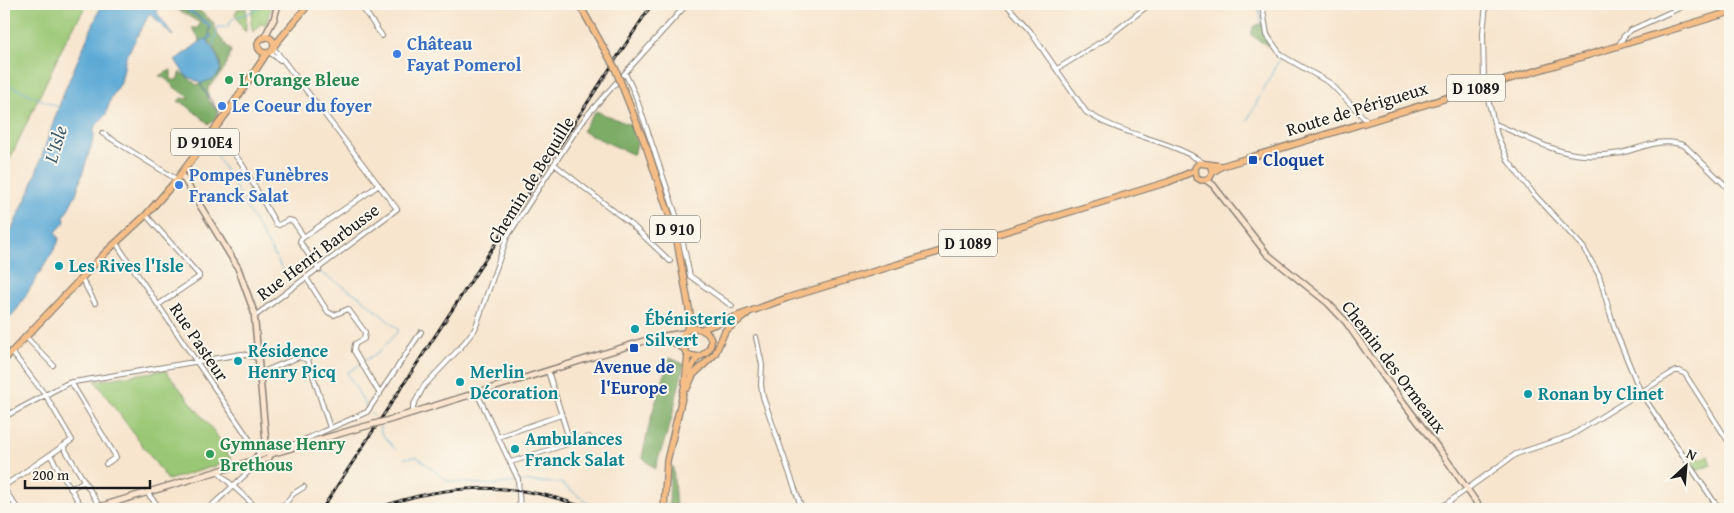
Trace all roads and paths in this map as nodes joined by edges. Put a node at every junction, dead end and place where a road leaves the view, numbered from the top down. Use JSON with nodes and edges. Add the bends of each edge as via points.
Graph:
{"nodes":[{"id":1,"x":278,"y":4,"type":"edge"},
{"id":2,"x":360,"y":4,"type":"edge"},
{"id":3,"x":579,"y":4,"type":"edge"},
{"id":4,"x":687,"y":4,"type":"edge"},
{"id":5,"x":1006,"y":4,"type":"edge"},
{"id":6,"x":1150,"y":4,"type":"edge"},
{"id":7,"x":1262,"y":4,"type":"edge"},
{"id":8,"x":1486,"y":4,"type":"edge"},
{"id":9,"x":1688,"y":4,"type":"edge"},
{"id":10,"x":310,"y":5,"type":"edge"},
{"id":11,"x":1730,"y":12,"type":"edge"},
{"id":12,"x":382,"y":36,"type":"dead end"},
{"id":13,"x":270,"y":45,"type":"junction"},
{"id":14,"x":1619,"y":45,"type":"junction"},
{"id":15,"x":260,"y":51,"type":"junction"},
{"id":16,"x":1057,"y":69,"type":"junction"},
{"id":17,"x":625,"y":73,"type":"junction"},
{"id":18,"x":247,"y":83,"type":"junction"},
{"id":19,"x":1485,"y":86,"type":"junction"},
{"id":20,"x":1367,"y":121,"type":"junction"},
{"id":21,"x":1495,"y":124,"type":"junction"},
{"id":22,"x":102,"y":133,"type":"dead end"},
{"id":23,"x":231,"y":150,"type":"dead end"},
{"id":24,"x":554,"y":164,"type":"junction"},
{"id":25,"x":1197,"y":169,"type":"junction"},
{"id":26,"x":1210,"y":173,"type":"junction"},
{"id":27,"x":181,"y":174,"type":"junction"},
{"id":28,"x":176,"y":180,"type":"junction"},
{"id":29,"x":379,"y":186,"type":"junction"},
{"id":30,"x":1730,"y":190,"type":"edge"},
{"id":31,"x":146,"y":215,"type":"junction"},
{"id":32,"x":304,"y":237,"type":"junction"},
{"id":33,"x":116,"y":243,"type":"junction"},
{"id":34,"x":670,"y":261,"type":"dead end"},
{"id":35,"x":319,"y":270,"type":"junction"},
{"id":36,"x":82,"y":279,"type":"junction"},
{"id":37,"x":307,"y":279,"type":"junction"},
{"id":38,"x":95,"y":304,"type":"dead end"},
{"id":39,"x":158,"y":306,"type":"junction"},
{"id":40,"x":732,"y":306,"type":"dead end"},
{"id":41,"x":753,"y":310,"type":"junction"},
{"id":42,"x":690,"y":314,"type":"junction"},
{"id":43,"x":255,"y":316,"type":"junction"},
{"id":44,"x":722,"y":322,"type":"junction"},
{"id":45,"x":700,"y":328,"type":"junction"},
{"id":46,"x":686,"y":331,"type":"junction"},
{"id":47,"x":421,"y":332,"type":"dead end"},
{"id":48,"x":25,"y":336,"type":"junction"},
{"id":49,"x":657,"y":337,"type":"junction"},
{"id":50,"x":756,"y":337,"type":"dead end"},
{"id":51,"x":710,"y":339,"type":"junction"},
{"id":52,"x":681,"y":346,"type":"junction"},
{"id":53,"x":11,"y":351,"type":"junction"},
{"id":54,"x":688,"y":355,"type":"junction"},
{"id":55,"x":699,"y":357,"type":"junction"},
{"id":56,"x":259,"y":358,"type":"junction"},
{"id":57,"x":4,"y":360,"type":"edge"},
{"id":58,"x":197,"y":363,"type":"junction"},
{"id":59,"x":53,"y":365,"type":"dead end"},
{"id":60,"x":548,"y":371,"type":"junction"},
{"id":61,"x":260,"y":373,"type":"junction"},
{"id":62,"x":71,"y":382,"type":"junction"},
{"id":63,"x":685,"y":385,"type":"junction"},
{"id":64,"x":477,"y":393,"type":"junction"},
{"id":65,"x":1641,"y":393,"type":"junction"},
{"id":66,"x":380,"y":394,"type":"junction"},
{"id":67,"x":46,"y":396,"type":"junction"},
{"id":68,"x":680,"y":404,"type":"junction"},
{"id":69,"x":413,"y":412,"type":"junction"},
{"id":70,"x":561,"y":415,"type":"junction"},
{"id":71,"x":4,"y":417,"type":"edge"},
{"id":72,"x":330,"y":428,"type":"junction"},
{"id":73,"x":498,"y":437,"type":"junction"},
{"id":74,"x":589,"y":437,"type":"dead end"},
{"id":75,"x":570,"y":442,"type":"junction"},
{"id":76,"x":1730,"y":444,"type":"edge"},
{"id":77,"x":63,"y":446,"type":"junction"},
{"id":78,"x":272,"y":453,"type":"junction"},
{"id":79,"x":50,"y":455,"type":"junction"},
{"id":80,"x":260,"y":455,"type":"junction"},
{"id":81,"x":256,"y":461,"type":"junction"},
{"id":82,"x":511,"y":462,"type":"junction"},
{"id":83,"x":106,"y":464,"type":"dead end"},
{"id":84,"x":219,"y":471,"type":"junction"},
{"id":85,"x":84,"y":481,"type":"junction"},
{"id":86,"x":4,"y":487,"type":"edge"},
{"id":87,"x":233,"y":487,"type":"junction"},
{"id":88,"x":304,"y":487,"type":"dead end"},
{"id":89,"x":70,"y":489,"type":"junction"},
{"id":90,"x":1468,"y":490,"type":"junction"},
{"id":91,"x":146,"y":493,"type":"junction"},
{"id":92,"x":100,"y":507,"type":"junction"},
{"id":93,"x":18,"y":509,"type":"edge"},
{"id":94,"x":83,"y":509,"type":"edge"},
{"id":95,"x":92,"y":509,"type":"edge"},
{"id":96,"x":161,"y":509,"type":"edge"},
{"id":97,"x":208,"y":509,"type":"edge"},
{"id":98,"x":258,"y":509,"type":"edge"},
{"id":99,"x":274,"y":509,"type":"edge"},
{"id":100,"x":520,"y":509,"type":"edge"},
{"id":101,"x":664,"y":509,"type":"edge"},
{"id":102,"x":802,"y":509,"type":"edge"},
{"id":103,"x":1439,"y":509,"type":"edge"},
{"id":104,"x":1481,"y":509,"type":"edge"},
{"id":105,"x":1719,"y":509,"type":"edge"}],
"edges":[{"from":1,"to":13,"type":"street","via":[[269,30]]},
{"from":2,"to":12,"type":"street"},
{"from":3,"to":42,"type":"main road","number":"D 910","bridge":true,"via":[[608,53],[646,149],[676,235]]},
{"from":4,"to":17,"type":"street","name":"Chemin de Bequille"},
{"from":5,"to":16,"type":"street"},
{"from":6,"to":16,"type":"street","via":[[1104,40]]},
{"from":7,"to":20,"type":"street","via":[[1267,35],[1281,55],[1330,84]]},
{"from":8,"to":19,"type":"street","via":[[1483,33]]},
{"from":9,"to":14,"type":"street","via":[[1631,30]]},
{"from":10,"to":13,"type":"main road","number":"D 910E4"},
{"from":11,"to":14,"type":"main road","name":"Route de Périgueux","number":"D 1089"},
{"from":13,"to":15,"type":"main road"},
{"from":13,"to":15,"type":"main road","via":[[258,42]]},
{"from":13,"to":18,"type":"main road","number":"D 910E4"},
{"from":13,"to":29,"type":"street"},
{"from":14,"to":19,"type":"main road","name":"Route de Périgueux","number":"D 1089"},
{"from":15,"to":18,"type":"main road","number":"D 910E4"},
{"from":16,"to":25,"type":"street","via":[[1086,112],[1100,121],[1185,151],[1194,157]]},
{"from":17,"to":24,"type":"street","name":"Chemin de Bequille","via":[[589,114]]},
{"from":17,"to":40,"type":"street","via":[[636,94],[680,224],[690,276]]},
{"from":18,"to":27,"type":"main road","number":"D 910E4"},
{"from":19,"to":20,"type":"main road","name":"Route de Périgueux","number":"D 1089"},
{"from":19,"to":21,"type":"street"},
{"from":20,"to":26,"type":"main road","name":"Route de Périgueux","number":"D 1089","via":[[1222,166]]},
{"from":21,"to":30,"type":"street","via":[[1554,148],[1582,155],[1609,155],[1647,145],[1680,143]]},
{"from":21,"to":65,"type":"street","via":[[1509,162],[1583,247],[1599,274],[1615,330]]},
{"from":22,"to":28,"type":"street"},
{"from":23,"to":32,"type":"street","via":[[276,224],[293,221]]},
{"from":24,"to":34,"type":"street","via":[[633,226]]},
{"from":24,"to":69,"type":"street","name":"Chemin de Bequille","via":[[507,237],[475,329],[424,386]]},
{"from":25,"to":26,"type":"main road"},
{"from":25,"to":26,"type":"main road"},
{"from":25,"to":41,"type":"main road","number":"D 1089","via":[[1183,178]]},
{"from":26,"to":90,"type":"street","name":"Chemin des Ormeaux","via":[[1213,185],[1267,254],[1328,302],[1346,322]]},
{"from":27,"to":28,"type":"main road","number":"D 910E4"},
{"from":27,"to":43,"type":"street","via":[[238,268]]},
{"from":28,"to":31,"type":"main road","number":"D 910E4"},
{"from":29,"to":32,"type":"street"},
{"from":29,"to":35,"type":"street","name":"Rue Henri Barbusse","via":[[398,209]]},
{"from":31,"to":33,"type":"main road","number":"D 910E4"},
{"from":31,"to":39,"type":"street","via":[[199,275]]},
{"from":32,"to":35,"type":"street","via":[[300,242]]},
{"from":33,"to":36,"type":"main road","number":"D 910E4"},
{"from":33,"to":39,"type":"street","name":"Rue Pasteur"},
{"from":35,"to":37,"type":"street","name":"Rue Henri Barbusse"},
{"from":36,"to":38,"type":"street"},
{"from":36,"to":48,"type":"main road","number":"D 910E4"},
{"from":37,"to":43,"type":"street","name":"Rue Henri Barbusse"},
{"from":37,"to":66,"type":"street","via":[[328,312],[334,315],[348,309],[365,332],[364,339],[356,344],[354,351]]},
{"from":39,"to":58,"type":"street","name":"Rue Pasteur"},
{"from":41,"to":44,"type":"main road","number":"D 1089"},
{"from":41,"to":68,"type":"main road","number":"D 1089","via":[[725,331],[715,354],[693,375]]},
{"from":42,"to":45,"type":"main road","number":"D 910"},
{"from":42,"to":46,"type":"main road","number":"D 910"},
{"from":43,"to":56,"type":"street"},
{"from":44,"to":45,"type":"main road","number":"D 1089"},
{"from":44,"to":51,"type":"main road"},
{"from":45,"to":46,"type":"main road"},
{"from":45,"to":51,"type":"main road"},
{"from":46,"to":49,"type":"street"},
{"from":46,"to":52,"type":"main road"},
{"from":47,"to":66,"type":"street"},
{"from":48,"to":53,"type":"main road","number":"D 910E4"},
{"from":48,"to":59,"type":"street"},
{"from":49,"to":52,"type":"street"},
{"from":49,"to":60,"type":"street"},
{"from":50,"to":102,"type":"street","via":[[762,365],[761,385]]},
{"from":51,"to":55,"type":"main road","via":[[707,352]]},
{"from":52,"to":54,"type":"main road"},
{"from":53,"to":57,"type":"main road","number":"D 910E4"},
{"from":53,"to":67,"type":"street"},
{"from":54,"to":55,"type":"main road"},
{"from":54,"to":63,"type":"main road","number":"D 1089"},
{"from":55,"to":63,"type":"main road","number":"D 1089"},
{"from":56,"to":58,"type":"street","via":[[242,354]]},
{"from":56,"to":61,"type":"street"},
{"from":58,"to":62,"type":"street"},
{"from":58,"to":80,"type":"street","name":"Rue Pasteur"},
{"from":60,"to":64,"type":"street"},
{"from":60,"to":70,"type":"street"},
{"from":61,"to":72,"type":"street","via":[[299,357],[308,360]]},
{"from":61,"to":78,"type":"street"},
{"from":62,"to":67,"type":"street"},
{"from":62,"to":83,"type":"street","via":[[116,457]]},
{"from":63,"to":68,"type":"main road","number":"D 1089"},
{"from":64,"to":69,"type":"street"},
{"from":64,"to":73,"type":"street"},
{"from":65,"to":76,"type":"street","via":[[1680,371]]},
{"from":65,"to":90,"type":"street","via":[[1570,436],[1516,454]]},
{"from":65,"to":105,"type":"street"},
{"from":66,"to":72,"type":"street","via":[[367,412]]},
{"from":67,"to":71,"type":"street"},
{"from":67,"to":77,"type":"street","via":[[72,440]]},
{"from":68,"to":101,"type":"main road","number":"D 1089","via":[[667,461]]},
{"from":69,"to":78,"type":"street","bridge":true},
{"from":70,"to":73,"type":"street"},
{"from":70,"to":75,"type":"street"},
{"from":72,"to":78,"type":"street"},
{"from":73,"to":82,"type":"street"},
{"from":74,"to":75,"type":"street"},
{"from":75,"to":82,"type":"street"},
{"from":77,"to":79,"type":"street"},
{"from":77,"to":85,"type":"street"},
{"from":78,"to":80,"type":"street"},
{"from":78,"to":81,"type":"street","via":[[269,458]]},
{"from":79,"to":86,"type":"street"},
{"from":79,"to":89,"type":"street"},
{"from":80,"to":81,"type":"street"},
{"from":81,"to":84,"type":"street"},
{"from":81,"to":87,"type":"street"},
{"from":82,"to":100,"type":"street","via":[[518,479]]},
{"from":84,"to":87,"type":"street"},
{"from":84,"to":91,"type":"street"},
{"from":85,"to":89,"type":"street"},
{"from":85,"to":92,"type":"street"},
{"from":86,"to":93,"type":"street"},
{"from":87,"to":97,"type":"street"},
{"from":87,"to":98,"type":"street"},
{"from":88,"to":99,"type":"street"},
{"from":89,"to":94,"type":"street"},
{"from":90,"to":103,"type":"street"},
{"from":90,"to":104,"type":"street","name":"Chemin des Ormeaux"},
{"from":91,"to":92,"type":"street"},
{"from":91,"to":96,"type":"street"},
{"from":92,"to":95,"type":"street"}]}
